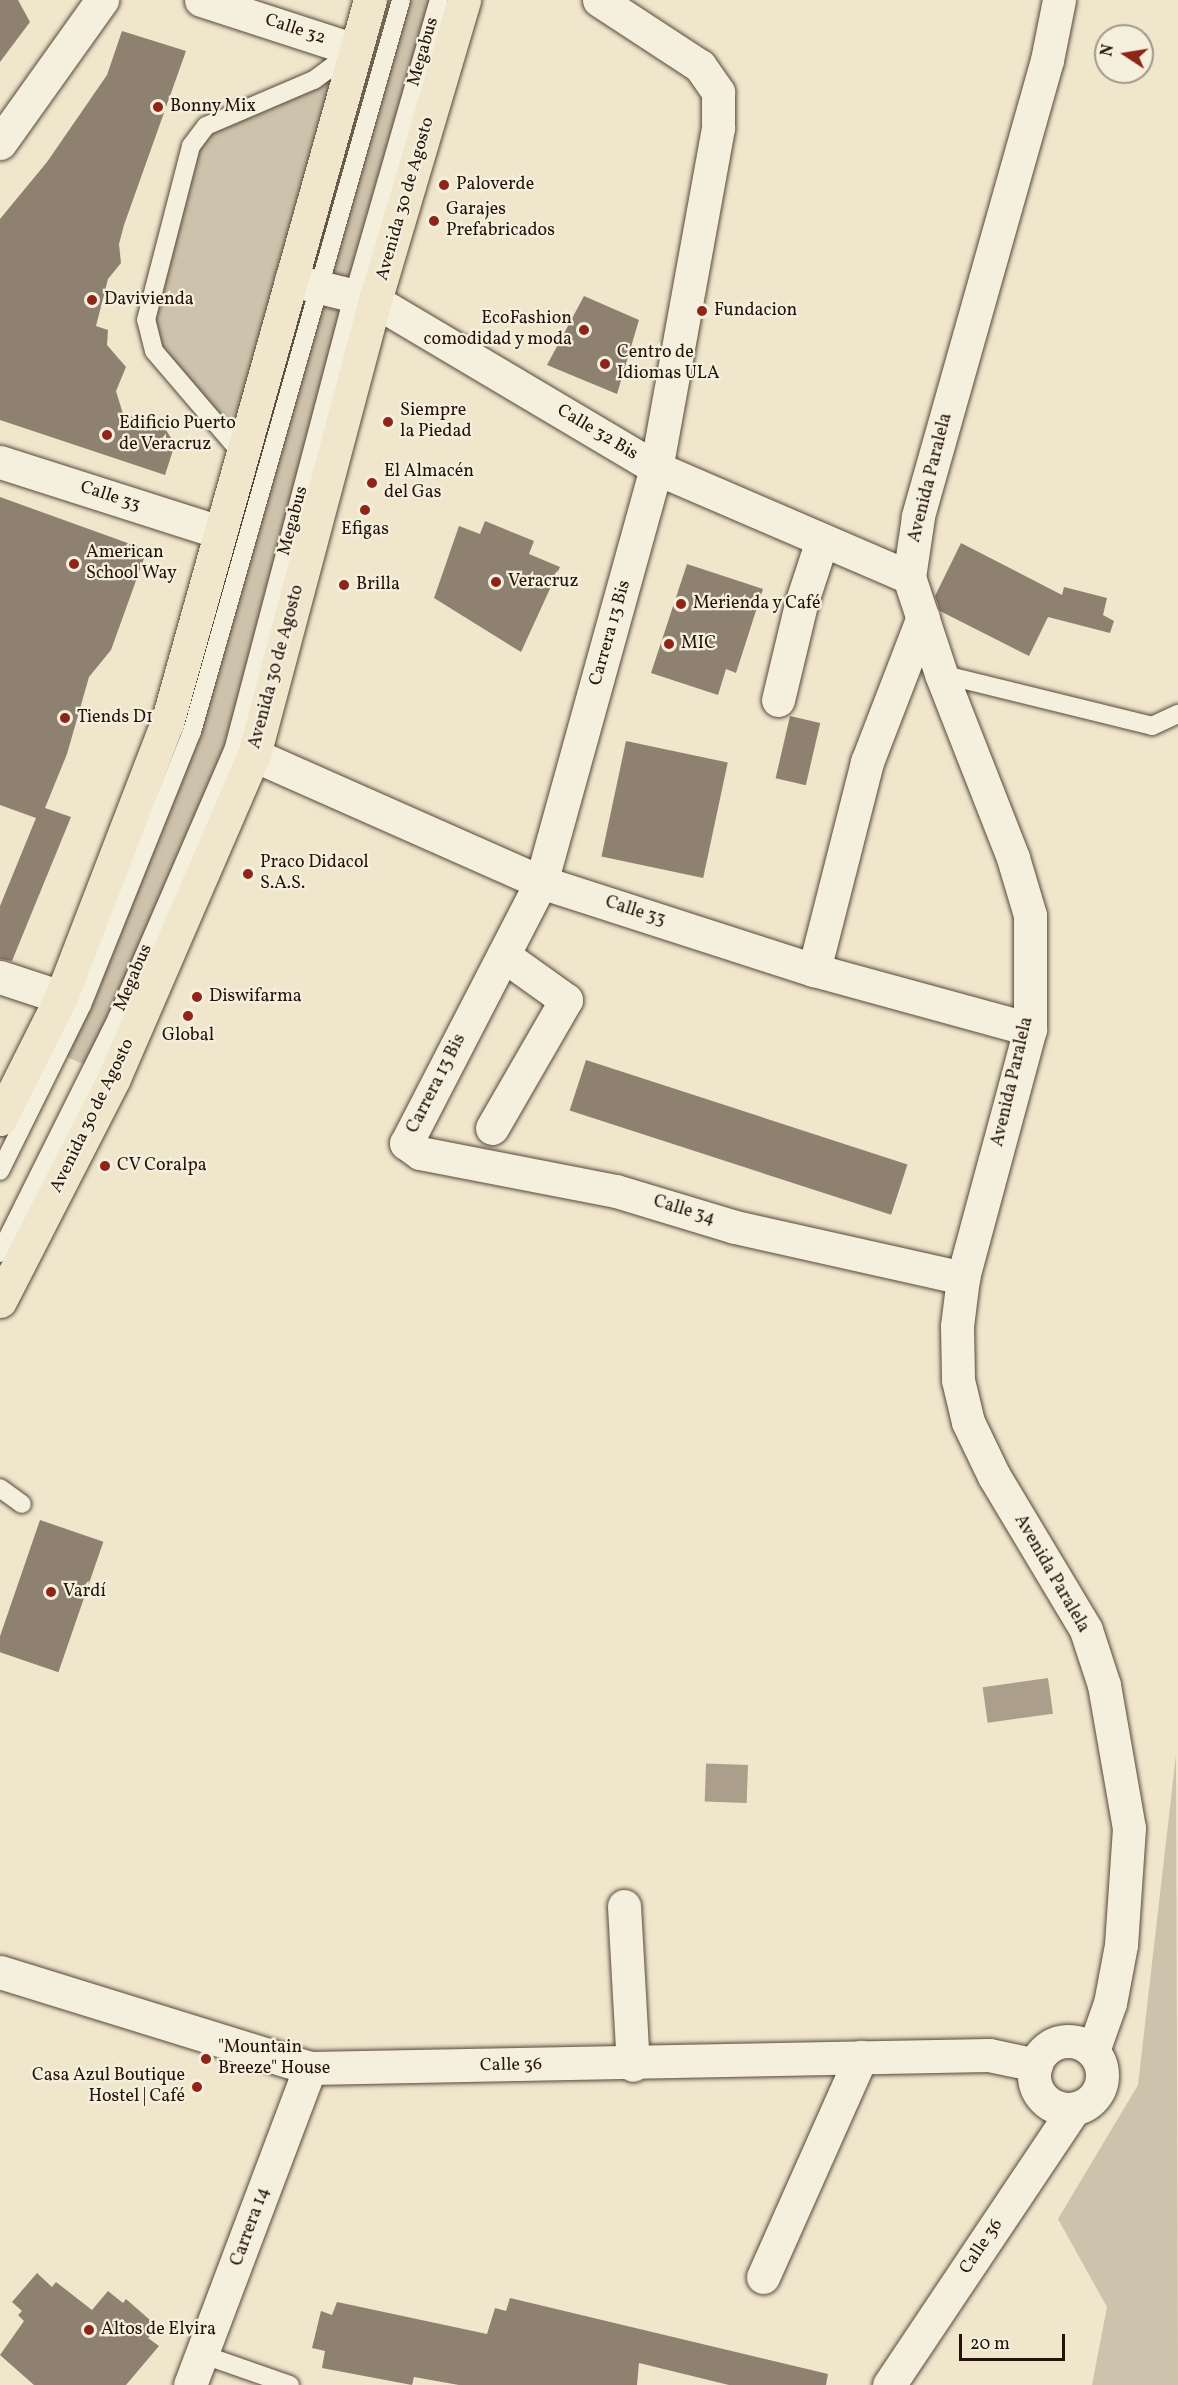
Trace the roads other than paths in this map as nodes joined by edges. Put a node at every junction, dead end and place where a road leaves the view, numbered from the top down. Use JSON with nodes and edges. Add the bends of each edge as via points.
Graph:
{"nodes":[{"id":1,"x":102,"y":0,"type":"edge"},
{"id":2,"x":201,"y":0,"type":"edge"},
{"id":3,"x":370,"y":0,"type":"edge"},
{"id":4,"x":401,"y":0,"type":"edge"},
{"id":5,"x":439,"y":0,"type":"edge"},
{"id":6,"x":464,"y":0,"type":"edge"},
{"id":7,"x":599,"y":0,"type":"edge"},
{"id":8,"x":1059,"y":0,"type":"edge"},
{"id":9,"x":355,"y":50,"type":"junction"},
{"id":10,"x":0,"y":142,"type":"edge"},
{"id":11,"x":305,"y":284,"type":"junction"},
{"id":12,"x":364,"y":298,"type":"junction"},
{"id":13,"x":242,"y":454,"type":"junction"},
{"id":14,"x":0,"y":462,"type":"edge"},
{"id":15,"x":656,"y":468,"type":"junction"},
{"id":16,"x":220,"y":532,"type":"junction"},
{"id":17,"x":822,"y":540,"type":"junction"},
{"id":18,"x":909,"y":577,"type":"junction"},
{"id":19,"x":923,"y":617,"type":"junction"},
{"id":20,"x":941,"y":674,"type":"junction"},
{"id":21,"x":778,"y":700,"type":"dead end"},
{"id":22,"x":1178,"y":714,"type":"edge"},
{"id":23,"x":254,"y":755,"type":"junction"},
{"id":24,"x":541,"y":882,"type":"junction"},
{"id":25,"x":503,"y":955,"type":"junction"},
{"id":26,"x":814,"y":970,"type":"junction"},
{"id":27,"x":0,"y":977,"type":"edge"},
{"id":28,"x":61,"y":997,"type":"junction"},
{"id":29,"x":1030,"y":1029,"type":"junction"},
{"id":30,"x":0,"y":1119,"type":"edge"},
{"id":31,"x":492,"y":1128,"type":"dead end"},
{"id":32,"x":406,"y":1143,"type":"joint"},
{"id":33,"x":0,"y":1171,"type":"edge"},
{"id":34,"x":0,"y":1254,"type":"edge"},
{"id":35,"x":963,"y":1278,"type":"junction"},
{"id":36,"x":0,"y":1301,"type":"edge"},
{"id":37,"x":0,"y":1488,"type":"edge"},
{"id":38,"x":22,"y":1504,"type":"dead end"},
{"id":39,"x":624,"y":1906,"type":"dead end"},
{"id":40,"x":0,"y":1972,"type":"edge"},
{"id":41,"x":1093,"y":2051,"type":"junction"},
{"id":42,"x":861,"y":2057,"type":"junction"},
{"id":43,"x":633,"y":2065,"type":"junction"},
{"id":44,"x":1036,"y":2066,"type":"junction"},
{"id":45,"x":310,"y":2068,"type":"junction"},
{"id":46,"x":1074,"y":2109,"type":"junction"},
{"id":47,"x":763,"y":2277,"type":"dead end"},
{"id":48,"x":204,"y":2355,"type":"junction"},
{"id":49,"x":190,"y":2385,"type":"edge"},
{"id":50,"x":290,"y":2385,"type":"edge"},
{"id":51,"x":889,"y":2385,"type":"edge"}],
"edges":[{"from":1,"to":10,"type":"street"},
{"from":2,"to":9,"type":"street","name":"Calle 32"},
{"from":3,"to":9,"type":"main road"},
{"from":4,"to":11,"type":"lane","name":"Megabus"},
{"from":5,"to":12,"type":"lane","name":"Megabus"},
{"from":6,"to":12,"type":"main road","name":"Avenida 30 de Agosto"},
{"from":7,"to":15,"type":"street","name":"Carrera 13 Bis","via":[[700,66],[718,92],[718,128]]},
{"from":8,"to":18,"type":"street","name":"Avenida Paralela","via":[[1047,60],[918,517]]},
{"from":9,"to":11,"type":"main road"},
{"from":9,"to":13,"type":"lane","via":[[314,80],[206,126],[191,146],[146,320],[154,351]]},
{"from":11,"to":12,"type":"street","name":"Calle 32 Bis"},
{"from":11,"to":13,"type":"main road"},
{"from":11,"to":33,"type":"lane","name":"Megabus","via":[[192,732],[82,1005]]},
{"from":12,"to":15,"type":"street","name":"Calle 32 Bis"},
{"from":12,"to":23,"type":"main road","name":"Avenida 30 de Agosto"},
{"from":12,"to":34,"type":"lane","name":"Megabus","via":[[234,747],[117,1018]]},
{"from":13,"to":16,"type":"main road"},
{"from":14,"to":16,"type":"street","name":"Calle 33"},
{"from":15,"to":17,"type":"street","name":"Calle 32 Bis"},
{"from":15,"to":24,"type":"street","name":"Carrera 13 Bis"},
{"from":16,"to":28,"type":"main road","via":[[167,723]]},
{"from":17,"to":18,"type":"street","name":"Calle 32 Bis"},
{"from":17,"to":21,"type":"street","via":[[801,604]]},
{"from":18,"to":19,"type":"street","name":"Avenida Paralela"},
{"from":19,"to":20,"type":"street","name":"Avenida Paralela"},
{"from":19,"to":26,"type":"street","via":[[867,762]]},
{"from":20,"to":22,"type":"lane","via":[[1152,726]]},
{"from":20,"to":29,"type":"street","name":"Avenida Paralela","via":[[1014,858],[1030,915]]},
{"from":23,"to":24,"type":"street","name":"Calle 33"},
{"from":23,"to":36,"type":"main road","name":"Avenida 30 de Agosto","via":[[114,1078]]},
{"from":24,"to":25,"type":"street","name":"Carrera 13 Bis"},
{"from":24,"to":26,"type":"street","name":"Calle 33"},
{"from":25,"to":31,"type":"street","via":[[566,1000]]},
{"from":25,"to":32,"type":"street","name":"Carrera 13 Bis"},
{"from":26,"to":29,"type":"street","name":"Calle 33"},
{"from":27,"to":28,"type":"street"},
{"from":28,"to":30,"type":"main road"},
{"from":29,"to":35,"type":"street","name":"Avenida Paralela"},
{"from":32,"to":35,"type":"street","name":"Calle 34","via":[[420,1153],[616,1191],[735,1227]]},
{"from":35,"to":41,"type":"street","name":"Avenida Paralela","via":[[957,1326],[958,1380],[968,1422],[994,1476],[1086,1630],[1104,1685],[1129,1828],[1121,1945],[1110,2003]]},
{"from":37,"to":38,"type":"lane"},
{"from":39,"to":43,"type":"street"},
{"from":40,"to":45,"type":"street","name":"Calle 36"},
{"from":41,"to":44,"type":"street","via":[[1080,2043],[1064,2041],[1050,2046]]},
{"from":41,"to":46,"type":"street","via":[[1101,2063],[1098,2092],[1088,2103]]},
{"from":42,"to":43,"type":"street","name":"Calle 36"},
{"from":42,"to":44,"type":"street","name":"Calle 36","via":[[989,2055]]},
{"from":42,"to":47,"type":"street"},
{"from":43,"to":45,"type":"street","name":"Calle 36"},
{"from":44,"to":46,"type":"street","via":[[1036,2088],[1045,2101],[1058,2108]]},
{"from":45,"to":48,"type":"street","name":"Carrera 14"},
{"from":46,"to":51,"type":"street","name":"Calle 36"},
{"from":48,"to":49,"type":"street","name":"Carrera 14"},
{"from":48,"to":50,"type":"lane"}]}
